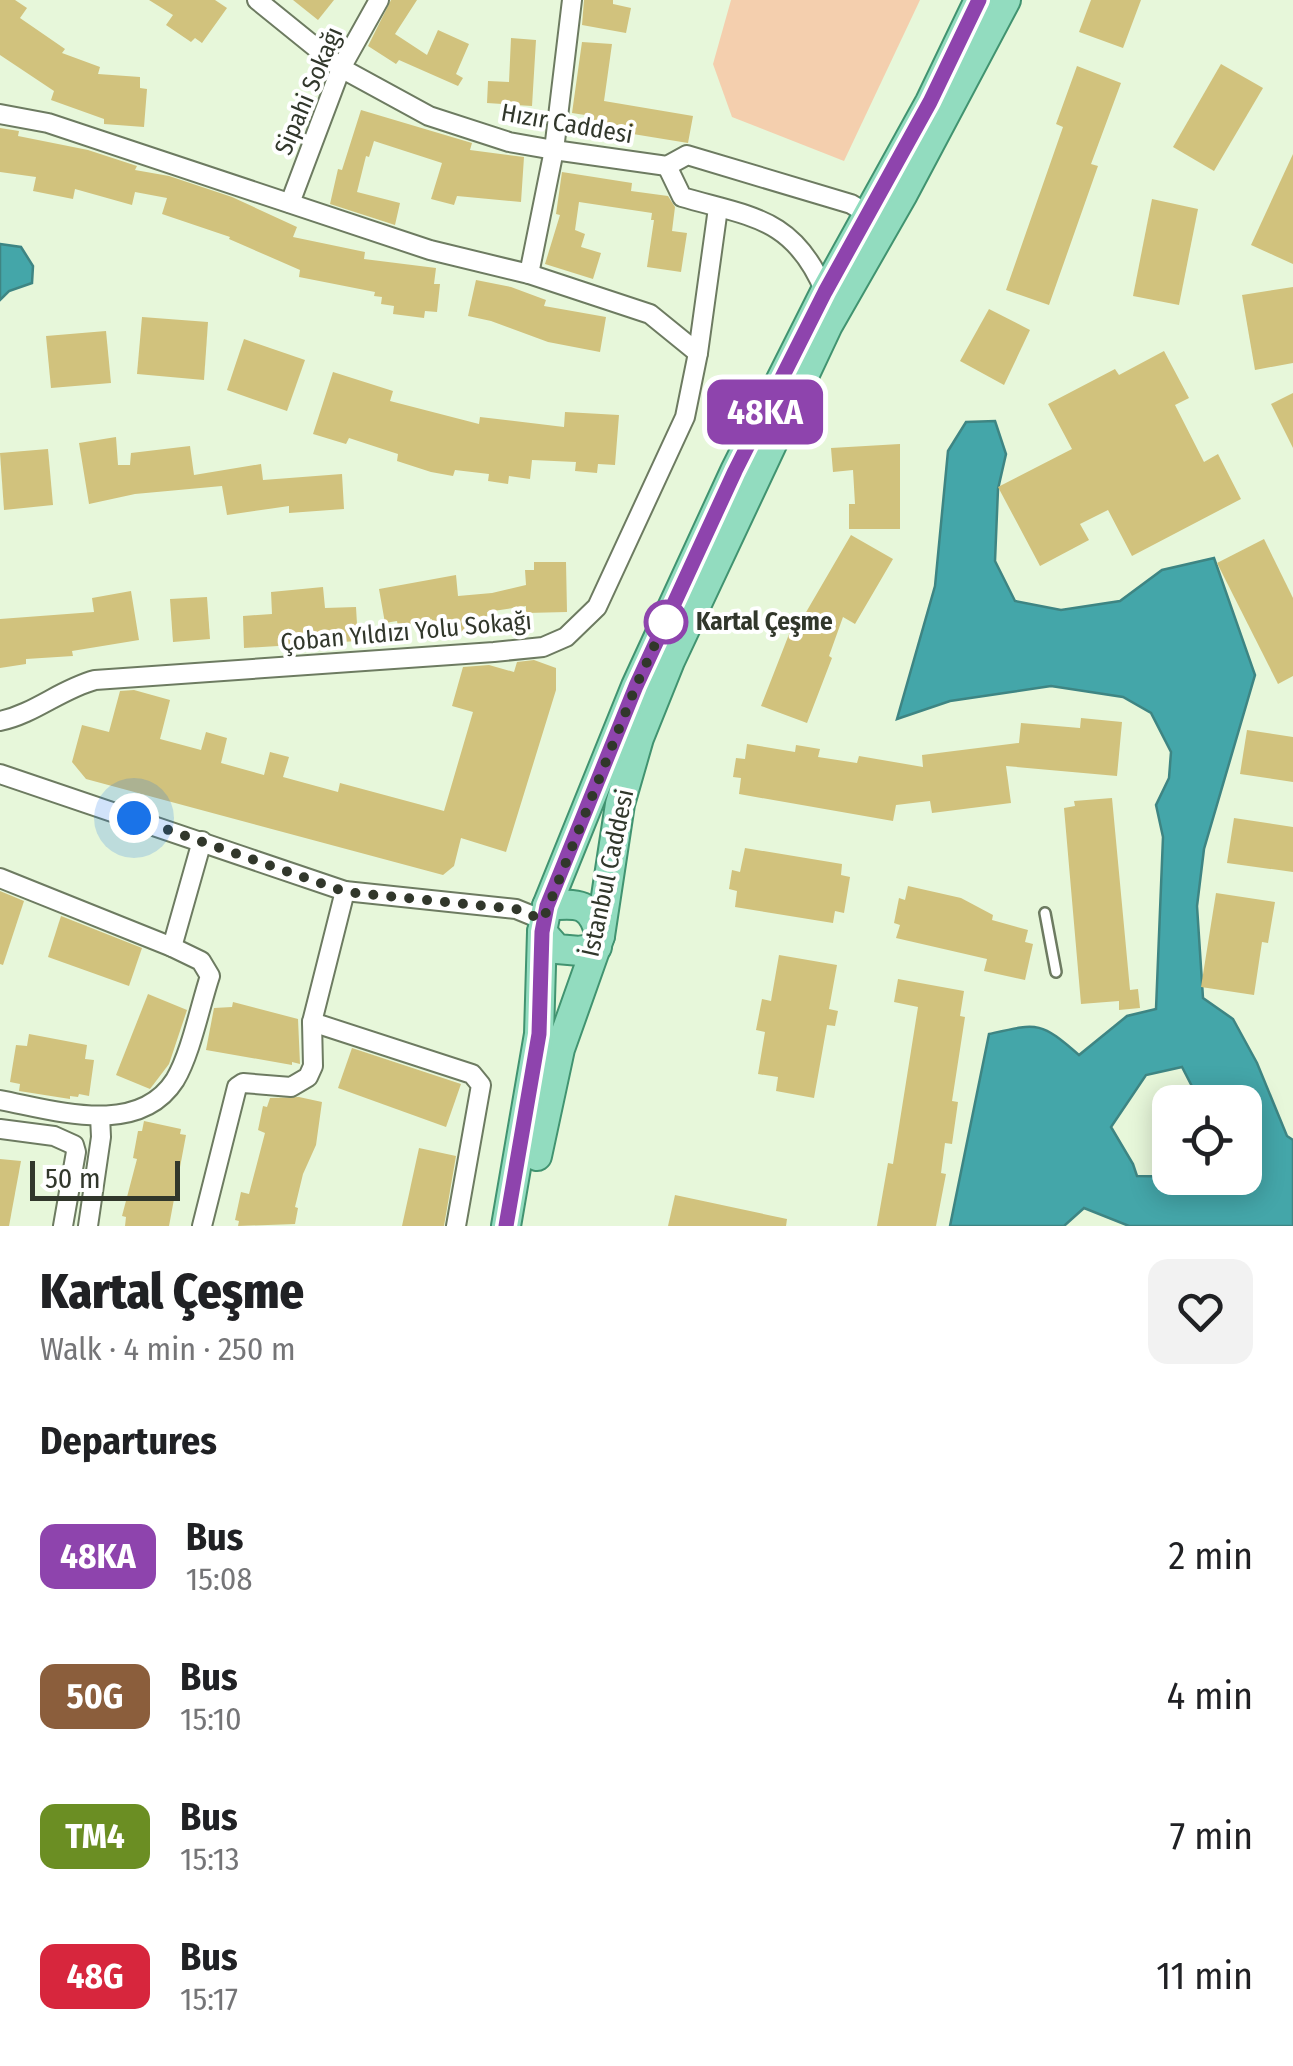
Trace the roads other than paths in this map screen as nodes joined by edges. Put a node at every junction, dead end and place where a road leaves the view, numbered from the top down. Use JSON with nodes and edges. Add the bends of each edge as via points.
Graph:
{"nodes":[{"id":1,"x":256,"y":0,"type":"edge"},
{"id":2,"x":378,"y":0,"type":"edge"},
{"id":3,"x":572,"y":0,"type":"edge"},
{"id":4,"x":979,"y":0,"type":"edge"},
{"id":5,"x":1006,"y":0,"type":"edge"},
{"id":6,"x":341,"y":68,"type":"junction"},
{"id":7,"x":0,"y":114,"type":"edge"},
{"id":8,"x":554,"y":150,"type":"junction"},
{"id":9,"x":667,"y":166,"type":"junction"},
{"id":10,"x":290,"y":203,"type":"junction"},
{"id":11,"x":718,"y":208,"type":"junction"},
{"id":12,"x":877,"y":219,"type":"junction"},
{"id":13,"x":529,"y":274,"type":"junction"},
{"id":14,"x":825,"y":292,"type":"junction"},
{"id":15,"x":698,"y":353,"type":"junction"},
{"id":16,"x":0,"y":721,"type":"edge"},
{"id":17,"x":0,"y":774,"type":"edge"},
{"id":18,"x":590,"y":800,"type":"junction"},
{"id":19,"x":620,"y":804,"type":"junction"},
{"id":20,"x":202,"y":841,"type":"junction"},
{"id":21,"x":0,"y":878,"type":"edge"},
{"id":22,"x":346,"y":892,"type":"junction"},
{"id":23,"x":1046,"y":912,"type":"dead end"},
{"id":24,"x":544,"y":920,"type":"junction"},
{"id":25,"x":598,"y":941,"type":"junction"},
{"id":26,"x":172,"y":946,"type":"junction"},
{"id":27,"x":1056,"y":972,"type":"dead end"},
{"id":28,"x":312,"y":1022,"type":"junction"},
{"id":29,"x":0,"y":1100,"type":"edge"},
{"id":30,"x":100,"y":1116,"type":"junction"},
{"id":31,"x":0,"y":1128,"type":"edge"},
{"id":32,"x":62,"y":1226,"type":"edge"},
{"id":33,"x":88,"y":1226,"type":"edge"},
{"id":34,"x":202,"y":1226,"type":"edge"},
{"id":35,"x":456,"y":1226,"type":"edge"},
{"id":36,"x":506,"y":1226,"type":"edge"},
{"id":37,"x":524,"y":1226,"type":"edge"}],
"edges":[{"from":1,"to":6,"type":"street","name":"Hızır Caddesi"},
{"from":2,"to":6,"type":"street","name":"Sipahi Sokağı"},
{"from":3,"to":8,"type":"street"},
{"from":4,"to":12,"type":"main road","name":"İstanbul Caddesi"},
{"from":5,"to":12,"type":"main road","name":"İstanbul Caddesi"},
{"from":6,"to":8,"type":"street","name":"Hızır Caddesi","via":[[430,116]]},
{"from":6,"to":10,"type":"street","name":"Sipahi Sokağı"},
{"from":7,"to":10,"type":"street","via":[[48,122]]},
{"from":8,"to":9,"type":"street","name":"Hızır Caddesi"},
{"from":8,"to":13,"type":"street"},
{"from":9,"to":11,"type":"street","via":[[682,197]]},
{"from":9,"to":12,"type":"street","name":"Hızır Caddesi","via":[[687,155],[851,204]]},
{"from":10,"to":13,"type":"street","via":[[430,250]]},
{"from":11,"to":14,"type":"street","via":[[765,220],[794,241]]},
{"from":11,"to":15,"type":"street","name":"Çoban Yıldızı Yolu Sokağı"},
{"from":12,"to":14,"type":"main road","name":"İstanbul Caddesi"},
{"from":12,"to":19,"type":"main road","name":"İstanbul Caddesi","via":[[670,662]]},
{"from":13,"to":15,"type":"street","via":[[650,314]]},
{"from":14,"to":18,"type":"main road","name":"İstanbul Caddesi","via":[[735,471]]},
{"from":15,"to":16,"type":"street","name":"Çoban Yıldızı Yolu Sokağı","via":[[684,417],[597,607],[566,637],[543,647],[494,652],[95,680]]},
{"from":17,"to":20,"type":"street"},
{"from":18,"to":19,"type":"main road"},
{"from":18,"to":24,"type":"main road","name":"İstanbul Caddesi"},
{"from":19,"to":25,"type":"main road","name":"İstanbul Caddesi"},
{"from":20,"to":22,"type":"street"},
{"from":20,"to":26,"type":"street"},
{"from":21,"to":26,"type":"street"},
{"from":22,"to":24,"type":"street","via":[[516,909]]},
{"from":22,"to":28,"type":"street"},
{"from":23,"to":27,"type":"lane"},
{"from":24,"to":25,"type":"main road","via":[[557,949],[580,950]]},
{"from":24,"to":25,"type":"main road","via":[[582,906],[594,916]]},
{"from":24,"to":36,"type":"main road","name":"İstanbul Caddesi","via":[[539,1034]]},
{"from":25,"to":37,"type":"main road","name":"İstanbul Caddesi","via":[[560,1049]]},
{"from":26,"to":30,"type":"street","via":[[201,961],[210,976],[178,1076],[156,1101]]},
{"from":28,"to":34,"type":"street","via":[[314,1066],[303,1082],[237,1087]]},
{"from":28,"to":35,"type":"street","via":[[479,1080]]},
{"from":29,"to":30,"type":"street"},
{"from":30,"to":33,"type":"street"},
{"from":31,"to":32,"type":"street","via":[[74,1145]]}]}
